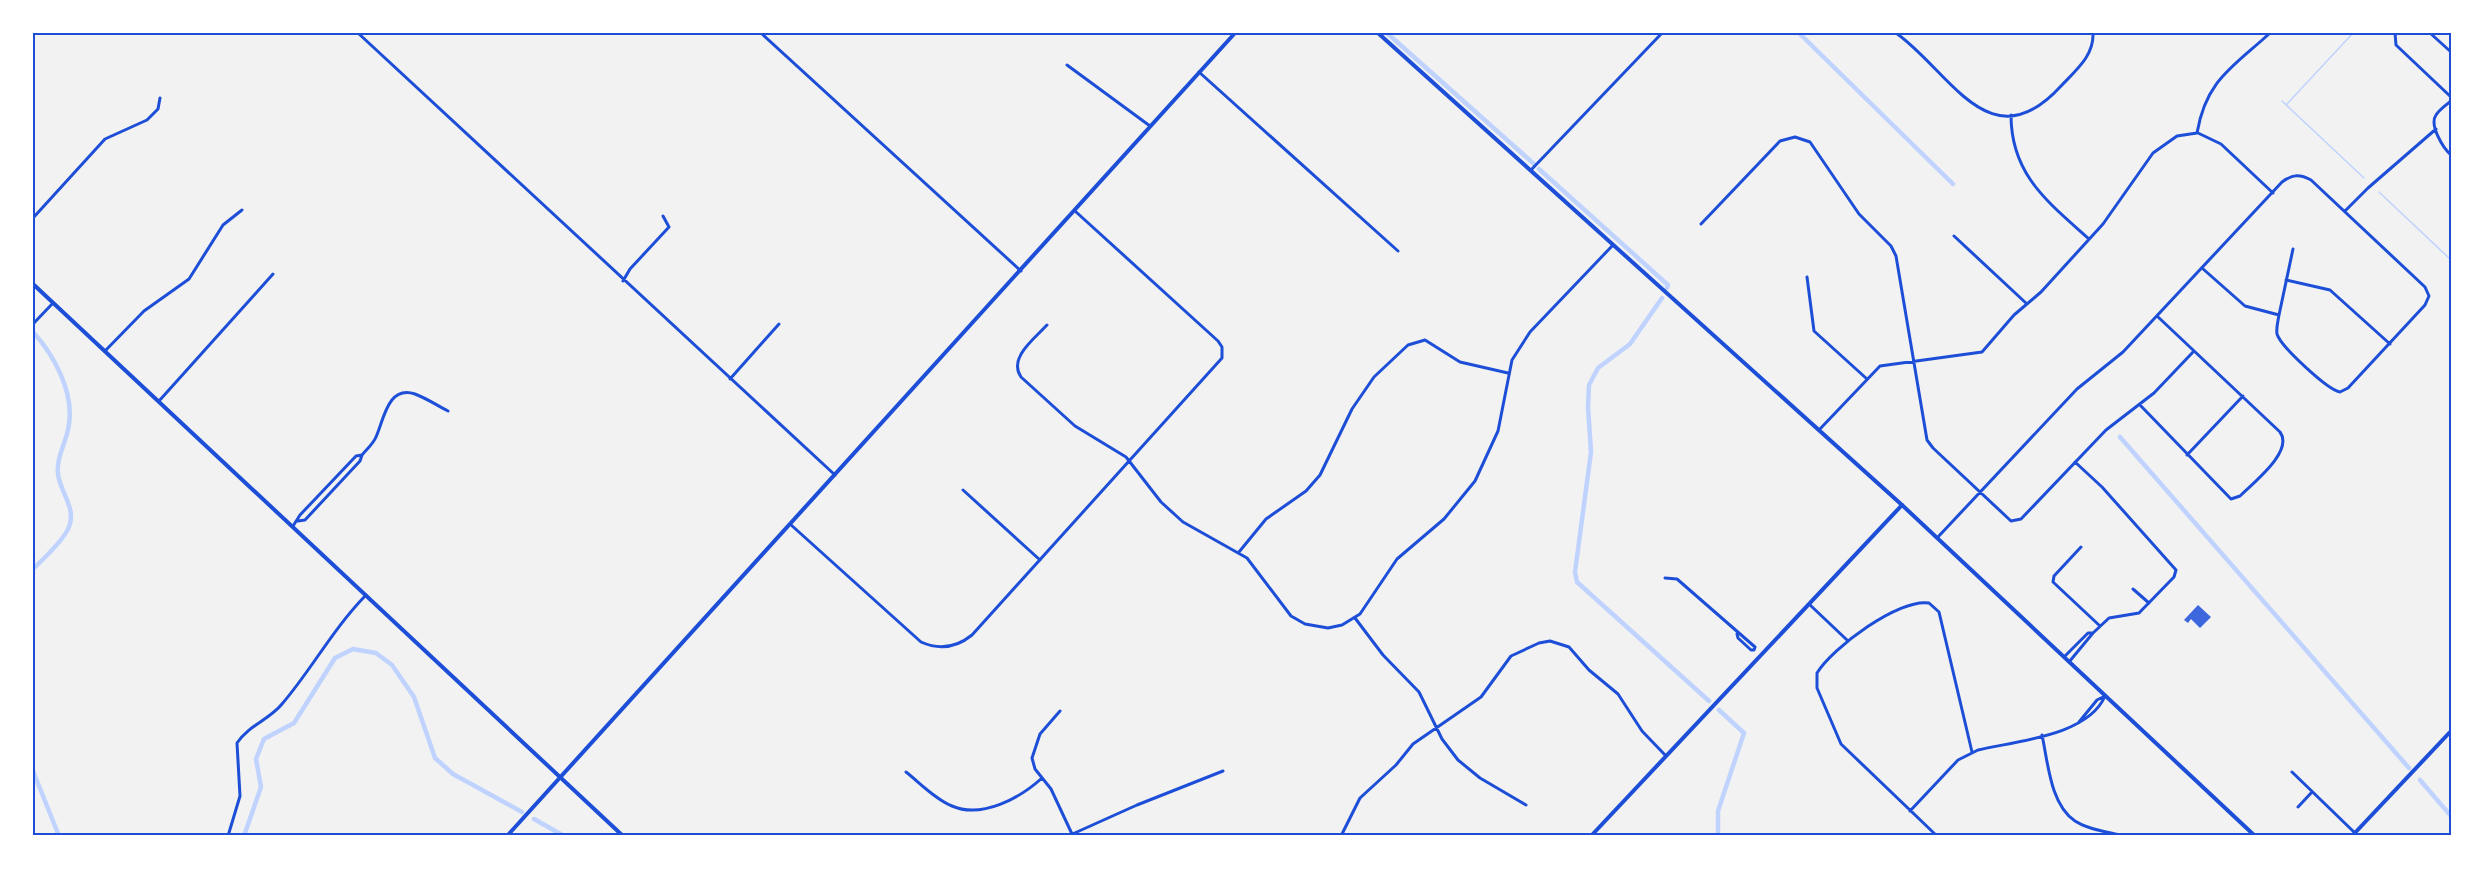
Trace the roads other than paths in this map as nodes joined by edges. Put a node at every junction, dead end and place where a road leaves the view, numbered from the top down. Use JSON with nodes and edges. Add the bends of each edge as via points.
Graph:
{"nodes":[{"id":1,"x":358,"y":33,"type":"edge"},
{"id":2,"x":761,"y":33,"type":"edge"},
{"id":3,"x":1235,"y":33,"type":"edge"},
{"id":4,"x":1378,"y":33,"type":"edge"},
{"id":5,"x":1662,"y":33,"type":"edge"},
{"id":6,"x":1896,"y":33,"type":"edge"},
{"id":7,"x":2093,"y":33,"type":"edge"},
{"id":8,"x":2271,"y":33,"type":"edge"},
{"id":9,"x":2396,"y":33,"type":"edge"},
{"id":10,"x":2430,"y":33,"type":"edge"},
{"id":11,"x":2451,"y":52,"type":"edge"},
{"id":12,"x":1067,"y":65,"type":"dead end"},
{"id":13,"x":1200,"y":72,"type":"junction"},
{"id":14,"x":160,"y":99,"type":"dead end"},
{"id":15,"x":2451,"y":99,"type":"edge"},
{"id":16,"x":2011,"y":115,"type":"junction"},
{"id":17,"x":1150,"y":126,"type":"junction"},
{"id":18,"x":2436,"y":129,"type":"junction"},
{"id":19,"x":2197,"y":133,"type":"junction"},
{"id":20,"x":2451,"y":155,"type":"edge"},
{"id":21,"x":1531,"y":170,"type":"junction"},
{"id":22,"x":2273,"y":193,"type":"junction"},
{"id":23,"x":242,"y":210,"type":"dead end"},
{"id":24,"x":1075,"y":211,"type":"junction"},
{"id":25,"x":2345,"y":212,"type":"junction"},
{"id":26,"x":663,"y":216,"type":"dead end"},
{"id":27,"x":33,"y":218,"type":"edge"},
{"id":28,"x":1701,"y":224,"type":"dead end"},
{"id":29,"x":1954,"y":236,"type":"dead end"},
{"id":30,"x":2089,"y":239,"type":"junction"},
{"id":31,"x":1613,"y":245,"type":"junction"},
{"id":32,"x":2293,"y":249,"type":"dead end"},
{"id":33,"x":1398,"y":251,"type":"dead end"},
{"id":34,"x":2202,"y":268,"type":"junction"},
{"id":35,"x":1021,"y":271,"type":"junction"},
{"id":36,"x":273,"y":274,"type":"dead end"},
{"id":37,"x":1807,"y":277,"type":"dead end"},
{"id":38,"x":2286,"y":280,"type":"junction"},
{"id":39,"x":623,"y":281,"type":"junction"},
{"id":40,"x":33,"y":284,"type":"edge"},
{"id":41,"x":53,"y":303,"type":"junction"},
{"id":42,"x":2027,"y":304,"type":"junction"},
{"id":43,"x":2279,"y":315,"type":"junction"},
{"id":44,"x":2157,"y":316,"type":"junction"},
{"id":45,"x":33,"y":324,"type":"edge"},
{"id":46,"x":779,"y":324,"type":"dead end"},
{"id":47,"x":1047,"y":325,"type":"dead end"},
{"id":48,"x":2390,"y":344,"type":"junction"},
{"id":49,"x":105,"y":351,"type":"junction"},
{"id":50,"x":2194,"y":351,"type":"junction"},
{"id":51,"x":1914,"y":360,"type":"junction"},
{"id":52,"x":1508,"y":373,"type":"junction"},
{"id":53,"x":730,"y":379,"type":"junction"},
{"id":54,"x":1867,"y":379,"type":"junction"},
{"id":55,"x":2242,"y":396,"type":"junction"},
{"id":56,"x":159,"y":401,"type":"junction"},
{"id":57,"x":2140,"y":405,"type":"junction"},
{"id":58,"x":448,"y":411,"type":"dead end"},
{"id":59,"x":1819,"y":430,"type":"junction"},
{"id":60,"x":362,"y":455,"type":"junction"},
{"id":61,"x":2187,"y":455,"type":"junction"},
{"id":62,"x":1130,"y":461,"type":"junction"},
{"id":63,"x":2075,"y":462,"type":"junction"},
{"id":64,"x":835,"y":475,"type":"junction"},
{"id":65,"x":963,"y":490,"type":"dead end"},
{"id":66,"x":1979,"y":493,"type":"junction"},
{"id":67,"x":1902,"y":505,"type":"junction"},
{"id":68,"x":298,"y":521,"type":"junction"},
{"id":69,"x":790,"y":524,"type":"junction"},
{"id":70,"x":293,"y":526,"type":"junction"},
{"id":71,"x":1937,"y":538,"type":"junction"},
{"id":72,"x":2081,"y":547,"type":"dead end"},
{"id":73,"x":1239,"y":552,"type":"junction"},
{"id":74,"x":1040,"y":560,"type":"junction"},
{"id":75,"x":1665,"y":578,"type":"dead end"},
{"id":76,"x":2133,"y":589,"type":"dead end"},
{"id":77,"x":366,"y":595,"type":"junction"},
{"id":78,"x":2149,"y":603,"type":"junction"},
{"id":79,"x":1809,"y":604,"type":"junction"},
{"id":80,"x":1355,"y":618,"type":"junction"},
{"id":81,"x":2100,"y":626,"type":"junction"},
{"id":82,"x":2092,"y":633,"type":"junction"},
{"id":83,"x":1847,"y":640,"type":"junction"},
{"id":84,"x":1761,"y":656,"type":"junction"},
{"id":85,"x":2064,"y":657,"type":"junction"},
{"id":86,"x":2069,"y":662,"type":"junction"},
{"id":87,"x":2105,"y":696,"type":"junction"},
{"id":88,"x":1060,"y":711,"type":"dead end"},
{"id":89,"x":1436,"y":728,"type":"junction"},
{"id":90,"x":2451,"y":731,"type":"edge"},
{"id":91,"x":2042,"y":735,"type":"junction"},
{"id":92,"x":1972,"y":752,"type":"junction"},
{"id":93,"x":1666,"y":756,"type":"junction"},
{"id":94,"x":1223,"y":771,"type":"dead end"},
{"id":95,"x":906,"y":772,"type":"dead end"},
{"id":96,"x":2292,"y":772,"type":"dead end"},
{"id":97,"x":561,"y":778,"type":"junction"},
{"id":98,"x":1042,"y":778,"type":"junction"},
{"id":99,"x":2312,"y":792,"type":"junction"},
{"id":100,"x":1526,"y":805,"type":"dead end"},
{"id":101,"x":2298,"y":807,"type":"dead end"},
{"id":102,"x":1910,"y":811,"type":"junction"},
{"id":103,"x":1070,"y":835,"type":"edge"},
{"id":104,"x":2354,"y":835,"type":"edge"},
{"id":105,"x":228,"y":836,"type":"edge"},
{"id":106,"x":507,"y":836,"type":"edge"},
{"id":107,"x":623,"y":836,"type":"edge"},
{"id":108,"x":1341,"y":836,"type":"edge"},
{"id":109,"x":1591,"y":836,"type":"edge"},
{"id":110,"x":1937,"y":836,"type":"edge"},
{"id":111,"x":2124,"y":836,"type":"edge"},
{"id":112,"x":2255,"y":836,"type":"edge"}],
"edges":[{"from":1,"to":39,"type":"street"},
{"from":2,"to":35,"type":"street"},
{"from":3,"to":13,"type":"main road"},
{"from":4,"to":21,"type":"main road"},
{"from":5,"to":21,"type":"street"},
{"from":6,"to":16,"type":"street","via":[[1930,60],[1968,102],[1988,112]]},
{"from":7,"to":16,"type":"street","via":[[2087,57],[2049,98],[2032,110]]},
{"from":8,"to":19,"type":"street","via":[[2212,88],[2203,105]]},
{"from":9,"to":15,"type":"street","via":[[2394,42]]},
{"from":10,"to":11,"type":"street"},
{"from":12,"to":17,"type":"street"},
{"from":13,"to":17,"type":"main road"},
{"from":13,"to":33,"type":"street"},
{"from":14,"to":27,"type":"street","via":[[152,117],[105,139]]},
{"from":15,"to":18,"type":"street","via":[[2434,118]]},
{"from":16,"to":30,"type":"street","via":[[2012,140],[2023,171],[2046,200]]},
{"from":17,"to":24,"type":"main road"},
{"from":18,"to":20,"type":"street"},
{"from":18,"to":25,"type":"street"},
{"from":19,"to":22,"type":"street","via":[[2216,140]]},
{"from":19,"to":30,"type":"street","via":[[2177,136],[2157,150]]},
{"from":21,"to":31,"type":"main road"},
{"from":22,"to":25,"type":"street","via":[[2296,175],[2312,180]]},
{"from":22,"to":34,"type":"street"},
{"from":23,"to":49,"type":"street","via":[[223,225],[189,279],[144,311]]},
{"from":24,"to":35,"type":"main road"},
{"from":24,"to":62,"type":"street","via":[[1218,341],[1223,353],[1219,363]]},
{"from":25,"to":48,"type":"street","via":[[2425,287],[2429,296],[2425,306]]},
{"from":26,"to":39,"type":"street","via":[[669,227]]},
{"from":28,"to":51,"type":"street","via":[[1776,145],[1795,137],[1810,142],[1859,214],[1894,251]]},
{"from":29,"to":42,"type":"street"},
{"from":30,"to":42,"type":"street"},
{"from":31,"to":52,"type":"street","via":[[1525,337]]},
{"from":31,"to":59,"type":"main road"},
{"from":32,"to":38,"type":"street"},
{"from":34,"to":43,"type":"street","via":[[2245,306]]},
{"from":34,"to":44,"type":"street"},
{"from":35,"to":64,"type":"main road"},
{"from":36,"to":56,"type":"street"},
{"from":37,"to":54,"type":"street","via":[[1814,331]]},
{"from":38,"to":43,"type":"street"},
{"from":38,"to":48,"type":"street","via":[[2330,290]]},
{"from":39,"to":53,"type":"street"},
{"from":40,"to":41,"type":"main road"},
{"from":41,"to":45,"type":"street"},
{"from":41,"to":49,"type":"main road"},
{"from":42,"to":51,"type":"street","via":[[1983,352]]},
{"from":43,"to":48,"type":"street","via":[[2277,332],[2282,344],[2330,388],[2340,392]]},
{"from":44,"to":50,"type":"street"},
{"from":44,"to":66,"type":"street","via":[[2123,352],[2077,389]]},
{"from":46,"to":53,"type":"street"},
{"from":47,"to":62,"type":"street","via":[[1017,359],[1017,371],[1075,426]]},
{"from":49,"to":56,"type":"main road"},
{"from":50,"to":55,"type":"street"},
{"from":50,"to":57,"type":"street"},
{"from":51,"to":54,"type":"street","via":[[1884,364]]},
{"from":51,"to":66,"type":"street","via":[[1929,444]]},
{"from":52,"to":73,"type":"street","via":[[1460,362],[1425,340],[1408,345],[1362,392],[1316,481],[1266,519]]},
{"from":52,"to":80,"type":"street","via":[[1498,431],[1475,481],[1444,519],[1397,559]]},
{"from":53,"to":64,"type":"street"},
{"from":54,"to":59,"type":"street"},
{"from":55,"to":61,"type":"street"},
{"from":55,"to":61,"type":"street","via":[[2280,432],[2285,442],[2281,453],[2234,499],[2225,496]]},
{"from":56,"to":70,"type":"main road"},
{"from":57,"to":61,"type":"street"},
{"from":57,"to":63,"type":"street","via":[[2106,430]]},
{"from":58,"to":60,"type":"street","via":[[414,394],[395,396],[373,444]]},
{"from":59,"to":67,"type":"main road"},
{"from":60,"to":68,"type":"street","via":[[356,456]]},
{"from":60,"to":68,"type":"street","via":[[305,520]]},
{"from":62,"to":73,"type":"street","via":[[1173,514],[1194,530]]},
{"from":62,"to":74,"type":"street"},
{"from":63,"to":66,"type":"street","via":[[2014,522]]},
{"from":63,"to":78,"type":"street","via":[[2176,570]]},
{"from":64,"to":69,"type":"main road"},
{"from":65,"to":74,"type":"street"},
{"from":66,"to":71,"type":"street"},
{"from":67,"to":71,"type":"main road"},
{"from":67,"to":79,"type":"main road"},
{"from":68,"to":70,"type":"street"},
{"from":69,"to":74,"type":"street","via":[[927,645],[956,645],[972,635]]},
{"from":69,"to":97,"type":"main road"},
{"from":70,"to":77,"type":"main road"},
{"from":71,"to":85,"type":"main road"},
{"from":72,"to":81,"type":"street","via":[[2053,579]]},
{"from":73,"to":80,"type":"street","via":[[1285,610],[1299,621],[1328,628]]},
{"from":75,"to":84,"type":"street","via":[[1677,579],[1751,651]]},
{"from":76,"to":78,"type":"street"},
{"from":77,"to":97,"type":"main road"},
{"from":77,"to":105,"type":"street","via":[[340,622],[282,705],[248,729],[237,743],[240,796]]},
{"from":78,"to":81,"type":"street","via":[[2139,613],[2109,618]]},
{"from":79,"to":83,"type":"street"},
{"from":79,"to":84,"type":"main road"},
{"from":80,"to":89,"type":"street","via":[[1383,655],[1419,692]]},
{"from":81,"to":82,"type":"street"},
{"from":82,"to":85,"type":"street"},
{"from":82,"to":86,"type":"street"},
{"from":83,"to":92,"type":"street","via":[[1912,603],[1929,603],[1939,612]]},
{"from":83,"to":102,"type":"street","via":[[1817,673],[1816,688],[1841,744]]},
{"from":84,"to":93,"type":"main road"},
{"from":85,"to":86,"type":"main road"},
{"from":86,"to":87,"type":"main road"},
{"from":87,"to":91,"type":"street","via":[[2089,717]]},
{"from":87,"to":112,"type":"main road"},
{"from":88,"to":98,"type":"street","via":[[1040,734],[1033,752],[1033,764]]},
{"from":89,"to":93,"type":"street","via":[[1481,697],[1516,652],[1550,641],[1569,647],[1618,694],[1642,731]]},
{"from":89,"to":100,"type":"street","via":[[1470,770]]},
{"from":89,"to":108,"type":"street","via":[[1417,740],[1363,795]]},
{"from":90,"to":104,"type":"main road"},
{"from":91,"to":92,"type":"street"},
{"from":91,"to":111,"type":"street","via":[[2056,795],[2066,813],[2085,826]]},
{"from":92,"to":102,"type":"street","via":[[1959,760]]},
{"from":93,"to":109,"type":"main road"},
{"from":94,"to":103,"type":"street"},
{"from":95,"to":98,"type":"street","via":[[946,803],[973,810],[1023,794]]},
{"from":96,"to":99,"type":"street"},
{"from":97,"to":106,"type":"main road"},
{"from":97,"to":107,"type":"main road"},
{"from":98,"to":103,"type":"street","via":[[1051,789]]},
{"from":99,"to":101,"type":"street"},
{"from":99,"to":104,"type":"street"},
{"from":102,"to":110,"type":"street"}]}
